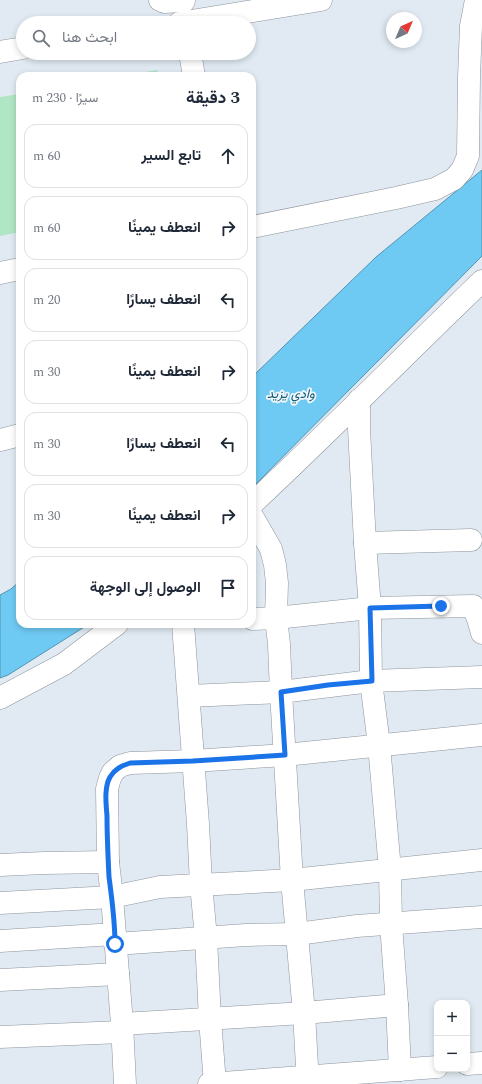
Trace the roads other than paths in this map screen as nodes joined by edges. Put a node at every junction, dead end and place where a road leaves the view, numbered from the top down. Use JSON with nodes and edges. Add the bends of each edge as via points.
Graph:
{"nodes":[{"id":1,"x":160,"y":0,"type":"edge"},
{"id":2,"x":321,"y":0,"type":"edge"},
{"id":3,"x":476,"y":0,"type":"edge"},
{"id":4,"x":184,"y":14,"type":"edge"},
{"id":5,"x":16,"y":49,"type":"edge"},
{"id":6,"x":0,"y":52,"type":"edge"},
{"id":7,"x":191,"y":60,"type":"edge"},
{"id":8,"x":193,"y":72,"type":"edge"},
{"id":9,"x":256,"y":226,"type":"edge"},
{"id":10,"x":16,"y":270,"type":"edge"},
{"id":11,"x":0,"y":273,"type":"edge"},
{"id":12,"x":482,"y":280,"type":"edge"},
{"id":13,"x":359,"y":400,"type":"junction"},
{"id":14,"x":16,"y":436,"type":"edge"},
{"id":15,"x":0,"y":440,"type":"edge"},
{"id":16,"x":256,"y":500,"type":"edge"},
{"id":17,"x":256,"y":523,"type":"edge"},
{"id":18,"x":471,"y":540,"type":"dead end"},
{"id":19,"x":365,"y":543,"type":"junction"},
{"id":20,"x":370,"y":608,"type":"junction"},
{"id":21,"x":276,"y":618,"type":"junction"},
{"id":22,"x":256,"y":620,"type":"edge"},
{"id":23,"x":112,"y":628,"type":"edge"},
{"id":24,"x":183,"y":628,"type":"edge"},
{"id":25,"x":482,"y":633,"type":"edge"},
{"id":26,"x":482,"y":677,"type":"edge"},
{"id":27,"x":372,"y":681,"type":"junction"},
{"id":28,"x":281,"y":692,"type":"junction"},
{"id":29,"x":189,"y":696,"type":"junction"},
{"id":30,"x":0,"y":698,"type":"edge"},
{"id":31,"x":482,"y":735,"type":"edge"},
{"id":32,"x":379,"y":745,"type":"junction"},
{"id":33,"x":285,"y":755,"type":"junction"},
{"id":34,"x":193,"y":761,"type":"junction"},
{"id":35,"x":482,"y":860,"type":"edge"},
{"id":36,"x":108,"y":862,"type":"junction"},
{"id":37,"x":0,"y":865,"type":"edge"},
{"id":38,"x":390,"y":870,"type":"junction"},
{"id":39,"x":292,"y":880,"type":"junction"},
{"id":40,"x":201,"y":884,"type":"junction"},
{"id":41,"x":112,"y":897,"type":"junction"},
{"id":42,"x":0,"y":903,"type":"edge"},
{"id":43,"x":482,"y":917,"type":"edge"},
{"id":44,"x":391,"y":924,"type":"junction"},
{"id":45,"x":297,"y":934,"type":"junction"},
{"id":46,"x":206,"y":938,"type":"junction"},
{"id":47,"x":115,"y":939,"type":"junction"},
{"id":48,"x":0,"y":941,"type":"edge"},
{"id":49,"x":118,"y":974,"type":"junction"},
{"id":50,"x":0,"y":980,"type":"edge"},
{"id":51,"x":397,"y":1005,"type":"junction"},
{"id":52,"x":304,"y":1013,"type":"junction"},
{"id":53,"x":210,"y":1019,"type":"junction"},
{"id":54,"x":122,"y":1028,"type":"junction"},
{"id":55,"x":0,"y":1037,"type":"edge"},
{"id":56,"x":482,"y":1063,"type":"edge"},
{"id":57,"x":470,"y":1064,"type":"edge"},
{"id":58,"x":434,"y":1067,"type":"edge"},
{"id":59,"x":400,"y":1070,"type":"junction"},
{"id":60,"x":308,"y":1080,"type":"edge"},
{"id":61,"x":125,"y":1084,"type":"edge"},
{"id":62,"x":209,"y":1084,"type":"edge"},
{"id":63,"x":215,"y":1084,"type":"edge"}],
"edges":[{"from":1,"to":4,"type":"street"},
{"from":2,"to":4,"type":"street"},
{"from":3,"to":9,"type":"street","via":[[471,26],[468,156],[462,170],[454,179],[435,189]]},
{"from":5,"to":6,"type":"street"},
{"from":7,"to":8,"type":"street"},
{"from":10,"to":11,"type":"street"},
{"from":12,"to":13,"type":"street"},
{"from":13,"to":16,"type":"street"},
{"from":13,"to":19,"type":"street"},
{"from":14,"to":15,"type":"street"},
{"from":17,"to":21,"type":"street","via":[[271,550],[277,582]]},
{"from":18,"to":19,"type":"street"},
{"from":19,"to":20,"type":"street"},
{"from":20,"to":21,"type":"street"},
{"from":20,"to":25,"type":"street","via":[[473,606]]},
{"from":20,"to":27,"type":"street"},
{"from":21,"to":22,"type":"street"},
{"from":21,"to":28,"type":"street","via":[[280,644]]},
{"from":23,"to":30,"type":"street","via":[[64,664]]},
{"from":24,"to":29,"type":"street"},
{"from":26,"to":27,"type":"street"},
{"from":27,"to":28,"type":"street"},
{"from":27,"to":32,"type":"street"},
{"from":28,"to":29,"type":"street"},
{"from":28,"to":33,"type":"street"},
{"from":29,"to":34,"type":"street"},
{"from":31,"to":32,"type":"street"},
{"from":32,"to":33,"type":"street"},
{"from":32,"to":38,"type":"street"},
{"from":33,"to":34,"type":"street"},
{"from":33,"to":39,"type":"street"},
{"from":34,"to":36,"type":"street","via":[[130,763],[120,766],[113,772],[106,789]]},
{"from":34,"to":40,"type":"street"},
{"from":35,"to":38,"type":"street"},
{"from":36,"to":37,"type":"street"},
{"from":36,"to":41,"type":"street"},
{"from":38,"to":39,"type":"street"},
{"from":38,"to":44,"type":"street"},
{"from":39,"to":40,"type":"street"},
{"from":39,"to":45,"type":"street"},
{"from":40,"to":41,"type":"street","via":[[160,887]]},
{"from":40,"to":46,"type":"street"},
{"from":41,"to":42,"type":"street"},
{"from":41,"to":47,"type":"street"},
{"from":43,"to":44,"type":"street"},
{"from":44,"to":45,"type":"street"},
{"from":44,"to":51,"type":"street"},
{"from":45,"to":46,"type":"street"},
{"from":45,"to":52,"type":"street"},
{"from":46,"to":47,"type":"street"},
{"from":46,"to":53,"type":"street"},
{"from":47,"to":48,"type":"street"},
{"from":47,"to":49,"type":"street"},
{"from":49,"to":50,"type":"street"},
{"from":49,"to":54,"type":"street"},
{"from":51,"to":52,"type":"street"},
{"from":51,"to":59,"type":"street"},
{"from":52,"to":53,"type":"street"},
{"from":52,"to":60,"type":"street"},
{"from":53,"to":54,"type":"street"},
{"from":53,"to":63,"type":"street"},
{"from":54,"to":55,"type":"street"},
{"from":54,"to":61,"type":"street"},
{"from":56,"to":57,"type":"street"},
{"from":58,"to":59,"type":"street"},
{"from":59,"to":60,"type":"street"},
{"from":60,"to":63,"type":"street"},
{"from":62,"to":63,"type":"street"}]}
